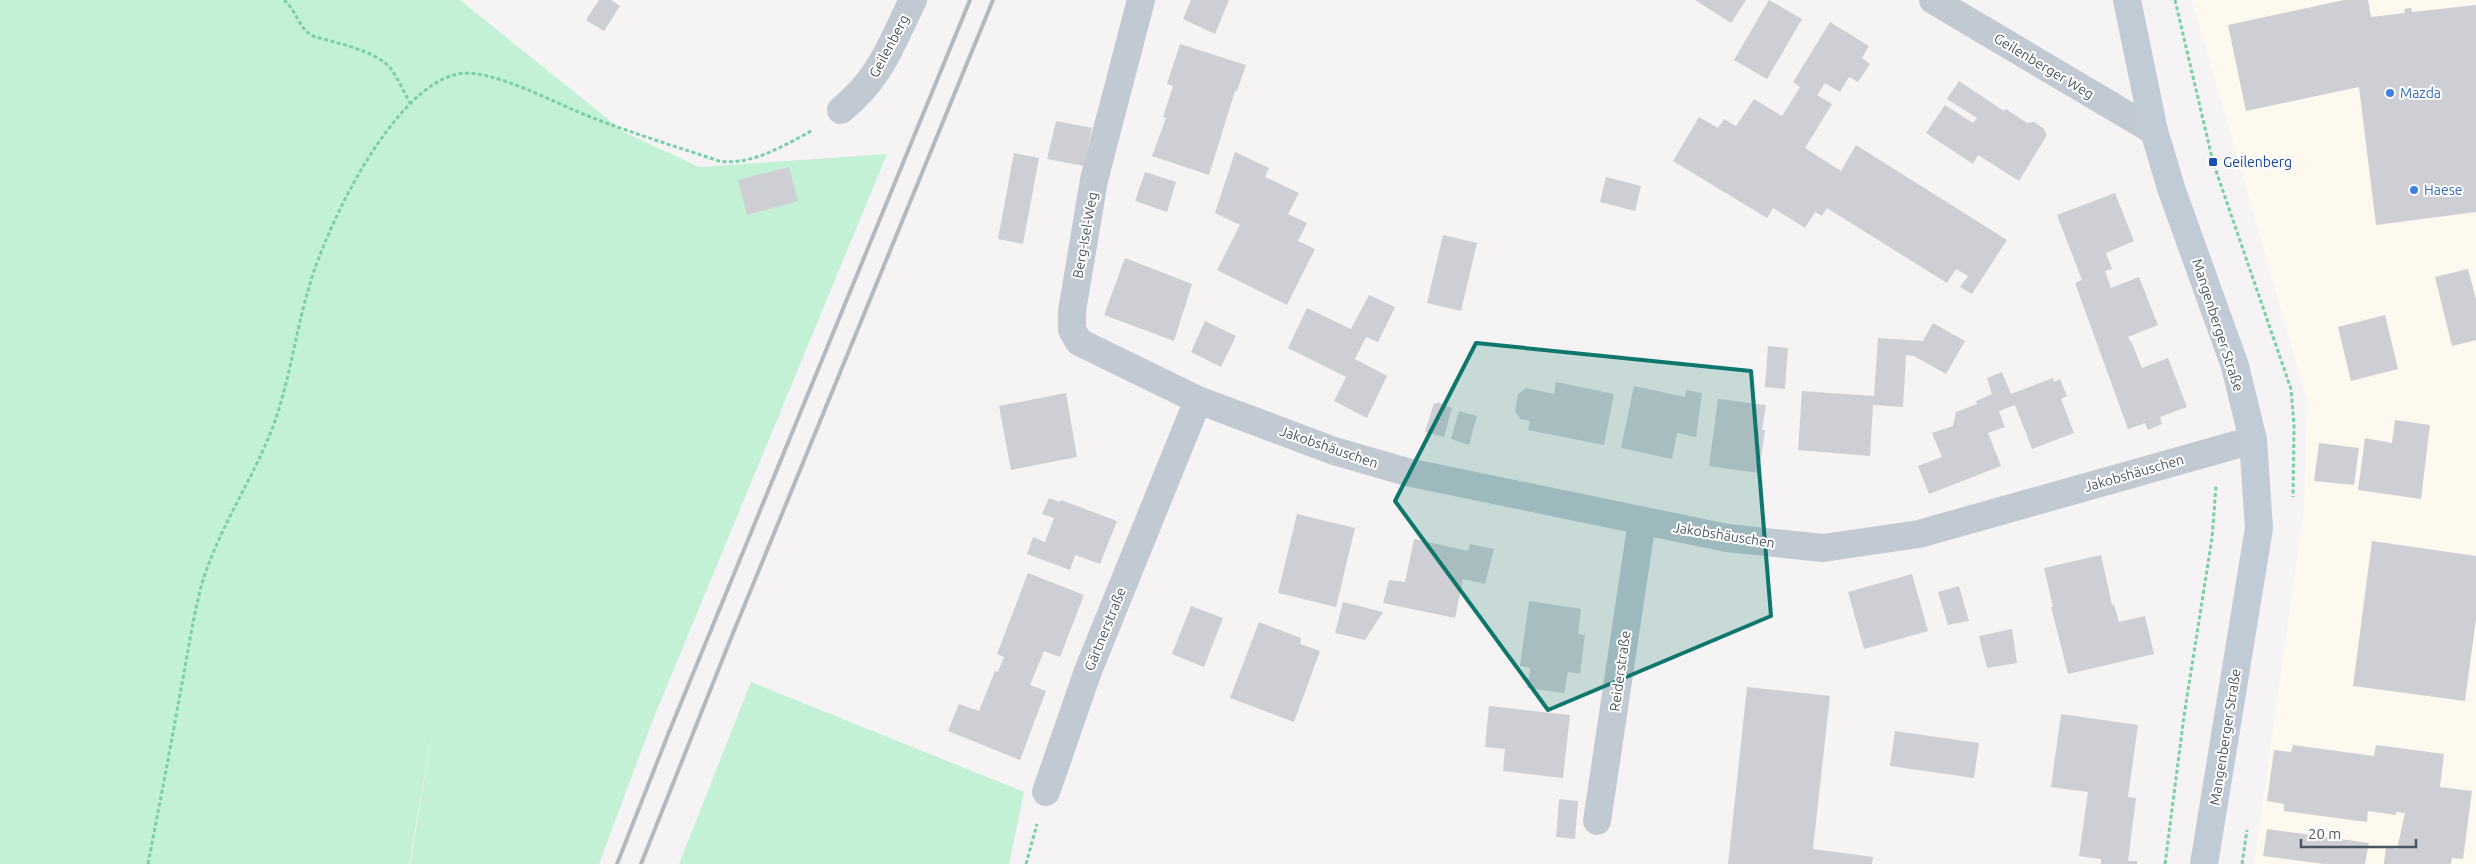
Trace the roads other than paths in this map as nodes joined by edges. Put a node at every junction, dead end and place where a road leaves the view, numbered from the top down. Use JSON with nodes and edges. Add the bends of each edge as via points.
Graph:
{"nodes":[{"id":1,"x":913,"y":0,"type":"edge"},
{"id":2,"x":1141,"y":0,"type":"edge"},
{"id":3,"x":1933,"y":0,"type":"edge"},
{"id":4,"x":2127,"y":0,"type":"edge"},
{"id":5,"x":841,"y":110,"type":"road end"},
{"id":6,"x":2154,"y":132,"type":"junction"},
{"id":7,"x":1198,"y":400,"type":"junction"},
{"id":8,"x":2253,"y":440,"type":"junction"},
{"id":9,"x":1642,"y":521,"type":"junction"},
{"id":10,"x":1046,"y":792,"type":"road end"},
{"id":11,"x":1598,"y":821,"type":"dead end"},
{"id":12,"x":2204,"y":864,"type":"edge"}],
"edges":[{"from":1,"to":5,"type":"street","name":"Geilenberg","via":[[879,70],[859,95]]},
{"from":2,"to":7,"type":"street","name":"Berg-Isel-Weg","via":[[1094,180],[1072,311],[1072,330],[1079,342]]},
{"from":3,"to":6,"type":"street","name":"Geilenberger Weg"},
{"from":4,"to":6,"type":"main road","name":"Mangenberger Straße"},
{"from":6,"to":8,"type":"main road","name":"Mangenberger Straße","via":[[2235,366]]},
{"from":7,"to":9,"type":"street","name":"Jakobshäuschen","via":[[1334,451],[1407,472]]},
{"from":7,"to":10,"type":"street","name":"Gärtnerstraße","via":[[1088,671]]},
{"from":8,"to":9,"type":"street","name":"Jakobshäuschen","via":[[1919,534],[1824,548],[1727,538]]},
{"from":8,"to":12,"type":"main road","name":"Mangenberger Straße","via":[[2259,528]]},
{"from":9,"to":11,"type":"street","name":"Reiderstraße"}]}
